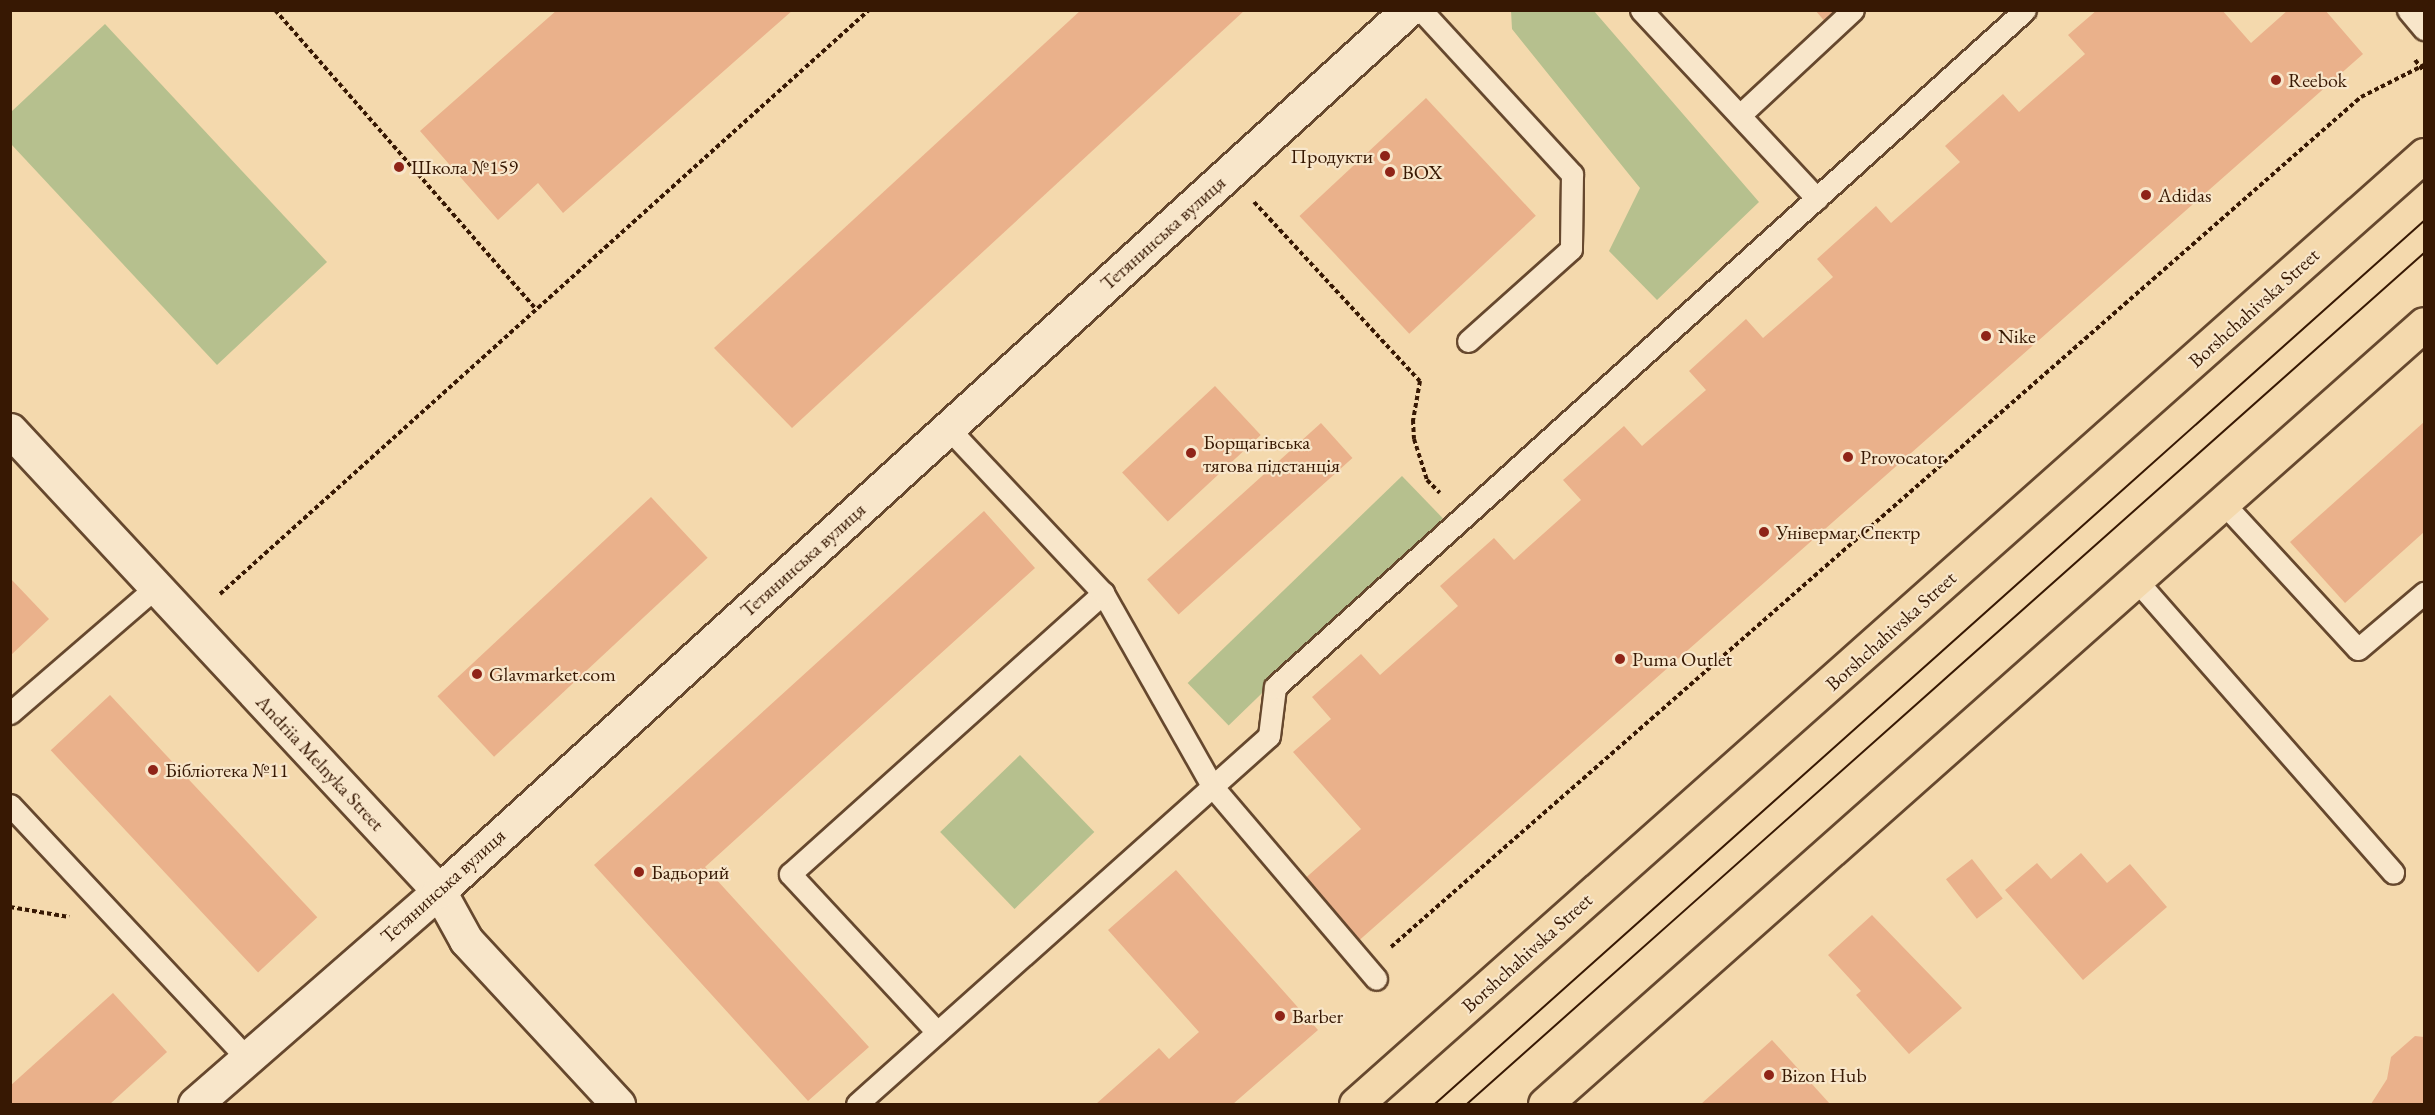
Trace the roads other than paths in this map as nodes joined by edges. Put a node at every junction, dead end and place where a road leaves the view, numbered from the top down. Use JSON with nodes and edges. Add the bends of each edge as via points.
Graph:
{"nodes":[{"id":1,"x":1408,"y":10,"type":"edge"},
{"id":2,"x":1421,"y":10,"type":"edge"},
{"id":3,"x":1641,"y":10,"type":"edge"},
{"id":4,"x":1853,"y":10,"type":"edge"},
{"id":5,"x":2025,"y":10,"type":"edge"},
{"id":6,"x":2408,"y":10,"type":"edge"},
{"id":7,"x":2424,"y":29,"type":"edge"},
{"id":8,"x":1740,"y":115,"type":"junction"},
{"id":9,"x":2424,"y":155,"type":"edge"},
{"id":10,"x":1817,"y":199,"type":"junction"},
{"id":11,"x":2424,"y":324,"type":"edge"},
{"id":12,"x":1468,"y":341,"type":"dead end"},
{"id":13,"x":948,"y":428,"type":"junction"},
{"id":14,"x":10,"y":430,"type":"edge"},
{"id":15,"x":2224,"y":504,"type":"junction"},
{"id":16,"x":2137,"y":581,"type":"junction"},
{"id":17,"x":155,"y":588,"type":"junction"},
{"id":18,"x":1103,"y":593,"type":"junction"},
{"id":19,"x":2424,"y":593,"type":"edge"},
{"id":20,"x":10,"y":713,"type":"edge"},
{"id":21,"x":1212,"y":786,"type":"junction"},
{"id":22,"x":10,"y":805,"type":"edge"},
{"id":23,"x":2393,"y":872,"type":"dead end"},
{"id":24,"x":439,"y":891,"type":"junction"},
{"id":25,"x":1376,"y":980,"type":"road end"},
{"id":26,"x":937,"y":1032,"type":"junction"},
{"id":27,"x":248,"y":1058,"type":"junction"},
{"id":28,"x":195,"y":1104,"type":"edge"},
{"id":29,"x":618,"y":1104,"type":"edge"},
{"id":30,"x":857,"y":1104,"type":"edge"},
{"id":31,"x":1356,"y":1104,"type":"edge"},
{"id":32,"x":1545,"y":1104,"type":"edge"}],
"edges":[{"from":1,"to":13,"type":"street","name":"Тетянинська вулиця"},
{"from":2,"to":12,"type":"lane","via":[[1572,174],[1571,249]]},
{"from":3,"to":8,"type":"lane"},
{"from":4,"to":8,"type":"lane"},
{"from":5,"to":10,"type":"lane"},
{"from":6,"to":7,"type":"lane"},
{"from":8,"to":10,"type":"lane"},
{"from":9,"to":31,"type":"main road","name":"Borshchahivska Street"},
{"from":10,"to":21,"type":"lane","via":[[1275,687],[1269,736]]},
{"from":11,"to":15,"type":"main road"},
{"from":13,"to":18,"type":"lane"},
{"from":13,"to":24,"type":"street","name":"Тетянинська вулиця"},
{"from":14,"to":17,"type":"street","name":"Andriia Melnyka Street"},
{"from":15,"to":16,"type":"main road"},
{"from":15,"to":19,"type":"lane","via":[[2358,649]]},
{"from":16,"to":23,"type":"lane"},
{"from":16,"to":32,"type":"main road"},
{"from":17,"to":20,"type":"lane"},
{"from":17,"to":24,"type":"street","name":"Andriia Melnyka Street"},
{"from":18,"to":21,"type":"lane"},
{"from":18,"to":26,"type":"lane","via":[[790,874]]},
{"from":21,"to":25,"type":"lane"},
{"from":21,"to":26,"type":"lane"},
{"from":22,"to":27,"type":"lane"},
{"from":24,"to":27,"type":"street","name":"Тетянинська вулиця"},
{"from":24,"to":29,"type":"street","name":"Andriia Melnyka Street","via":[[466,940]]},
{"from":26,"to":30,"type":"lane"},
{"from":27,"to":28,"type":"street","name":"Тетянинська вулиця"}]}
